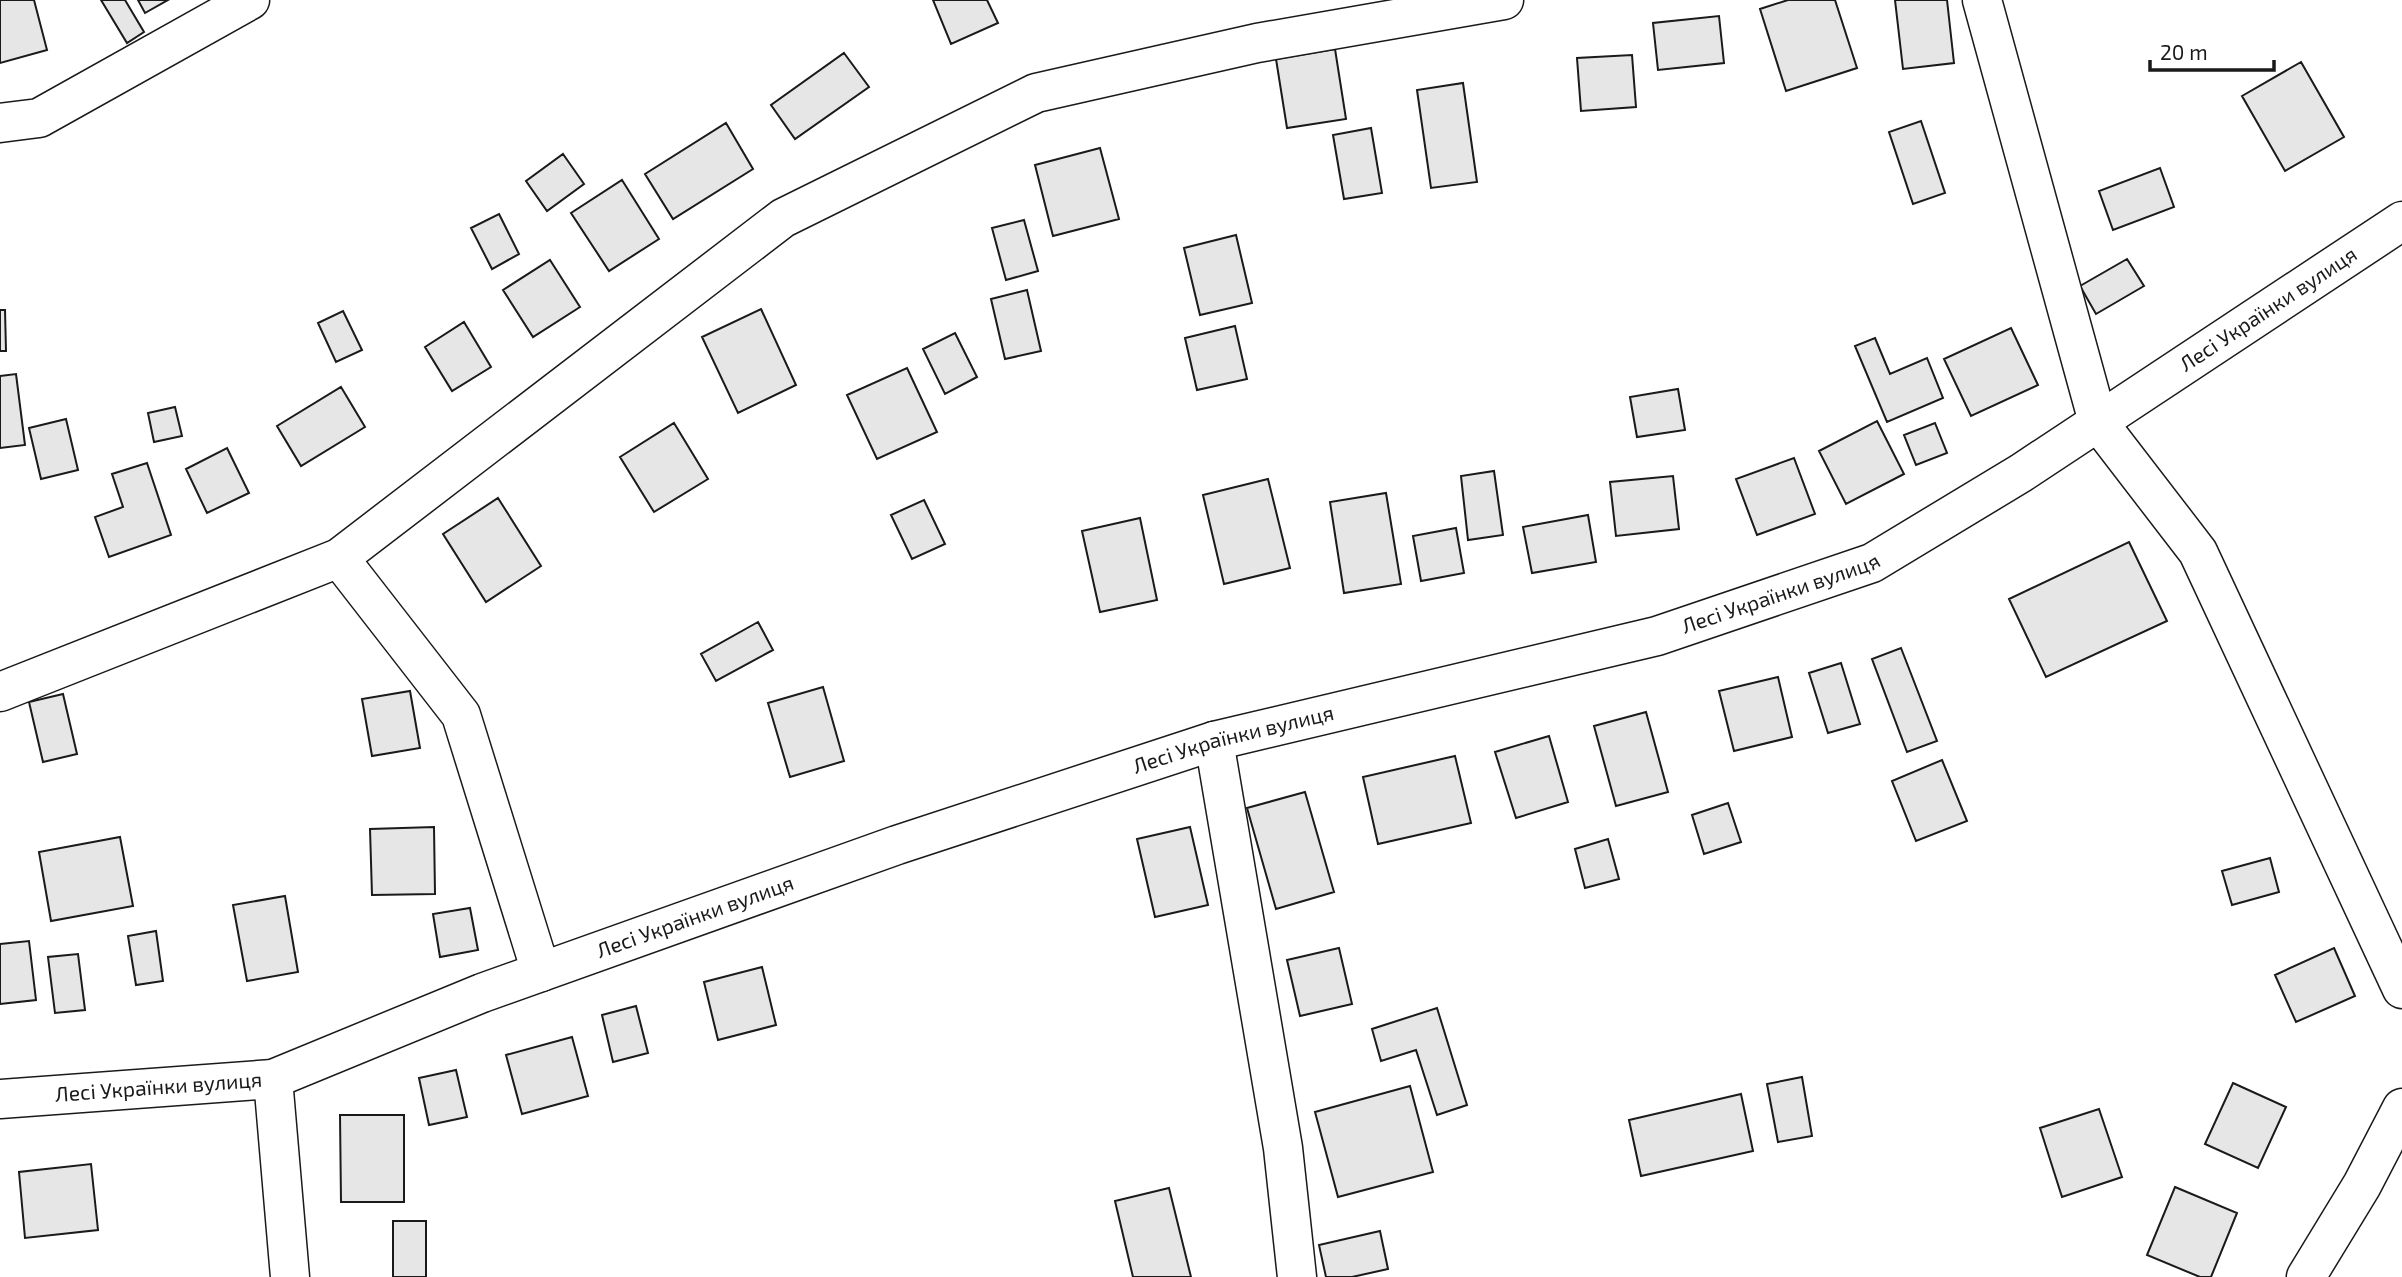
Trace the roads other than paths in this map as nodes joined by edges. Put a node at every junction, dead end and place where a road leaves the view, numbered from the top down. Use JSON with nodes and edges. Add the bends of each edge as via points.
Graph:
{"nodes":[{"id":1,"x":250,"y":0,"type":"edge"},
{"id":2,"x":1504,"y":0,"type":"edge"},
{"id":3,"x":1982,"y":0,"type":"edge"},
{"id":4,"x":0,"y":123,"type":"edge"},
{"id":5,"x":2402,"y":221,"type":"edge"},
{"id":6,"x":2098,"y":422,"type":"junction"},
{"id":7,"x":339,"y":558,"type":"junction"},
{"id":8,"x":0,"y":692,"type":"edge"},
{"id":9,"x":1214,"y":741,"type":"junction"},
{"id":10,"x":541,"y":972,"type":"junction"},
{"id":11,"x":2402,"y":989,"type":"edge"},
{"id":12,"x":272,"y":1079,"type":"junction"},
{"id":13,"x":0,"y":1099,"type":"edge"},
{"id":14,"x":2402,"y":1108,"type":"edge"},
{"id":15,"x":290,"y":1277,"type":"edge"},
{"id":16,"x":1297,"y":1277,"type":"edge"},
{"id":17,"x":2306,"y":1277,"type":"edge"}],
"edges":[{"from":1,"to":4,"type":"street","via":[[39,118]]},
{"from":2,"to":7,"type":"street","via":[[1257,43],[1037,93],[783,218]]},
{"from":3,"to":6,"type":"street"},
{"from":5,"to":6,"type":"street","name":"Лесі Українки вулиця"},
{"from":6,"to":9,"type":"street","name":"Лесі Українки вулиця","via":[[1872,562],[1657,636]]},
{"from":6,"to":11,"type":"street","via":[[2198,552]]},
{"from":7,"to":8,"type":"street"},
{"from":7,"to":10,"type":"street","via":[[461,715]]},
{"from":9,"to":10,"type":"street","name":"Лесі Українки вулиця","via":[[897,845]]},
{"from":9,"to":16,"type":"street","via":[[1283,1148]]},
{"from":10,"to":12,"type":"street","name":"Лесі Українки вулиця"},
{"from":12,"to":13,"type":"street","name":"Лесі Українки вулиця"},
{"from":12,"to":15,"type":"street"},
{"from":14,"to":17,"type":"street"}]}
